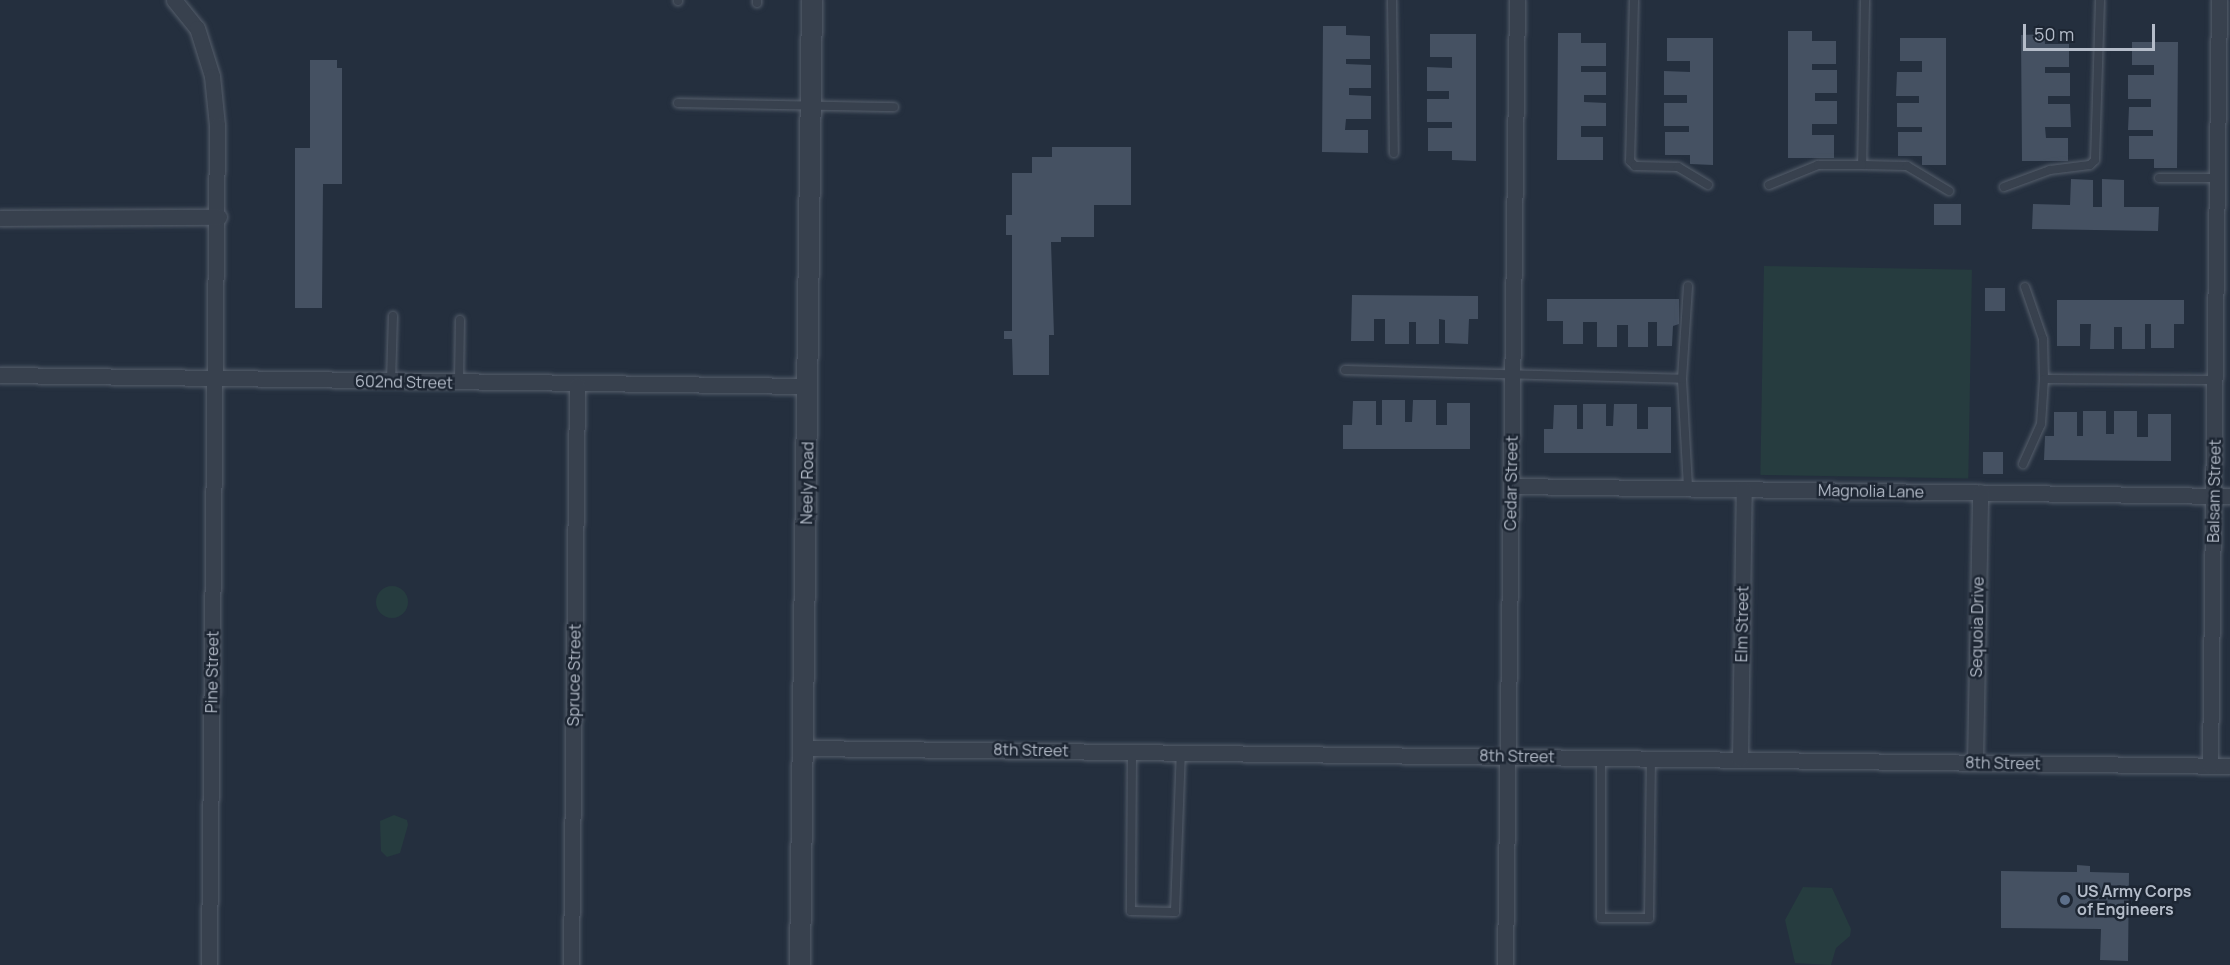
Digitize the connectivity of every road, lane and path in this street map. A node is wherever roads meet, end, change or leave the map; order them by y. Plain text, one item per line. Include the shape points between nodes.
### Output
1 (174, 0) edge
2 (812, 0) edge
3 (1392, 0) edge
4 (1517, 0) edge
5 (1634, 0) edge
6 (1865, 0) edge
7 (2100, 0) edge
8 (2219, 0) edge
9 (2224, 0) edge
10 (2230, 0) edge
11 (678, 104) dead end
12 (812, 106) junction
13 (894, 107) dead end
14 (1394, 153) dead end
15 (1862, 165) junction
16 (2159, 178) dead end
17 (2218, 178) junction
18 (1708, 185) dead end
19 (1770, 185) dead end
20 (2004, 187) dead end
21 (1949, 191) dead end
22 (0, 218) edge
23 (219, 218) junction
24 (2224, 228) edge
25 (1688, 286) dead end
26 (2025, 287) dead end
27 (393, 316) dead end
28 (460, 320) dead end
29 (1345, 370) dead end
30 (1513, 373) junction
31 (0, 375) edge
32 (215, 378) junction
33 (1682, 379) junction
34 (2044, 379) junction
35 (2216, 380) junction
36 (391, 382) junction
37 (459, 383) junction
38 (577, 385) junction
39 (808, 386) junction
40 (2022, 464) dead end
41 (1511, 486) junction
42 (1688, 487) junction
43 (1744, 489) junction
44 (1980, 492) junction
45 (2222, 495) edge
46 (804, 748) junction
47 (1132, 752) junction
48 (1181, 752) junction
49 (1508, 756) junction
50 (1601, 757) junction
51 (1651, 758) junction
52 (1740, 759) junction
53 (1975, 762) junction
54 (2210, 765) junction
55 (2230, 766) edge
56 (209, 965) edge
57 (572, 965) edge
58 (800, 965) edge
59 (1504, 965) edge

1 - 23 street, Pine Street via 197,28 212,76
2 - 12 street, Neely Road
3 - 14 lane
4 - 30 street, Cedar Street
5 - 18 lane via 1630,161 1635,166 1677,167
6 - 15 lane
7 - 20 lane via 2094,160 2090,165 2050,170
8 - 17 street, Balsam Street
9 - 10 street
11 - 12 lane
12 - 13 lane
12 - 39 street, Neely Road
15 - 19 lane via 1818,165
15 - 21 lane via 1907,166
16 - 17 lane
17 - 24 street, Balsam Street
22 - 23 street
23 - 32 street, Pine Street
24 - 35 street, Balsam Street
25 - 33 lane
26 - 34 lane via 2043,339
27 - 36 lane
28 - 37 lane
29 - 30 lane
30 - 33 lane
30 - 41 street, Cedar Street
31 - 32 street, 602nd Street
32 - 36 street, 602nd Street
32 - 56 street, Pine Street
33 - 42 lane
34 - 35 lane
34 - 40 lane via 2041,424
35 - 45 street, Balsam Street
36 - 37 street, 602nd Street
37 - 38 street, 602nd Street
38 - 39 street, 602nd Street
38 - 57 street, Spruce Street
39 - 46 street, Neely Road
41 - 42 street, Magnolia Lane
41 - 49 street, Cedar Street
42 - 43 street, Magnolia Lane
43 - 44 street, Magnolia Lane
43 - 52 street, Elm Street
44 - 45 street, Magnolia Lane
44 - 53 street, Sequoia Drive
45 - 54 street, Balsam Street
46 - 47 street, 8th Street
46 - 58 street, Neely Road
47 - 48 street, 8th Street
47 - 48 lane via 1131,911 1175,912
48 - 49 street, 8th Street
49 - 50 street, 8th Street
49 - 59 street, Cedar Street
50 - 51 street, 8th Street
50 - 51 lane via 1601,918 1649,918
51 - 52 street, 8th Street
52 - 53 street, 8th Street
53 - 54 street, 8th Street
54 - 55 street, 8th Street

